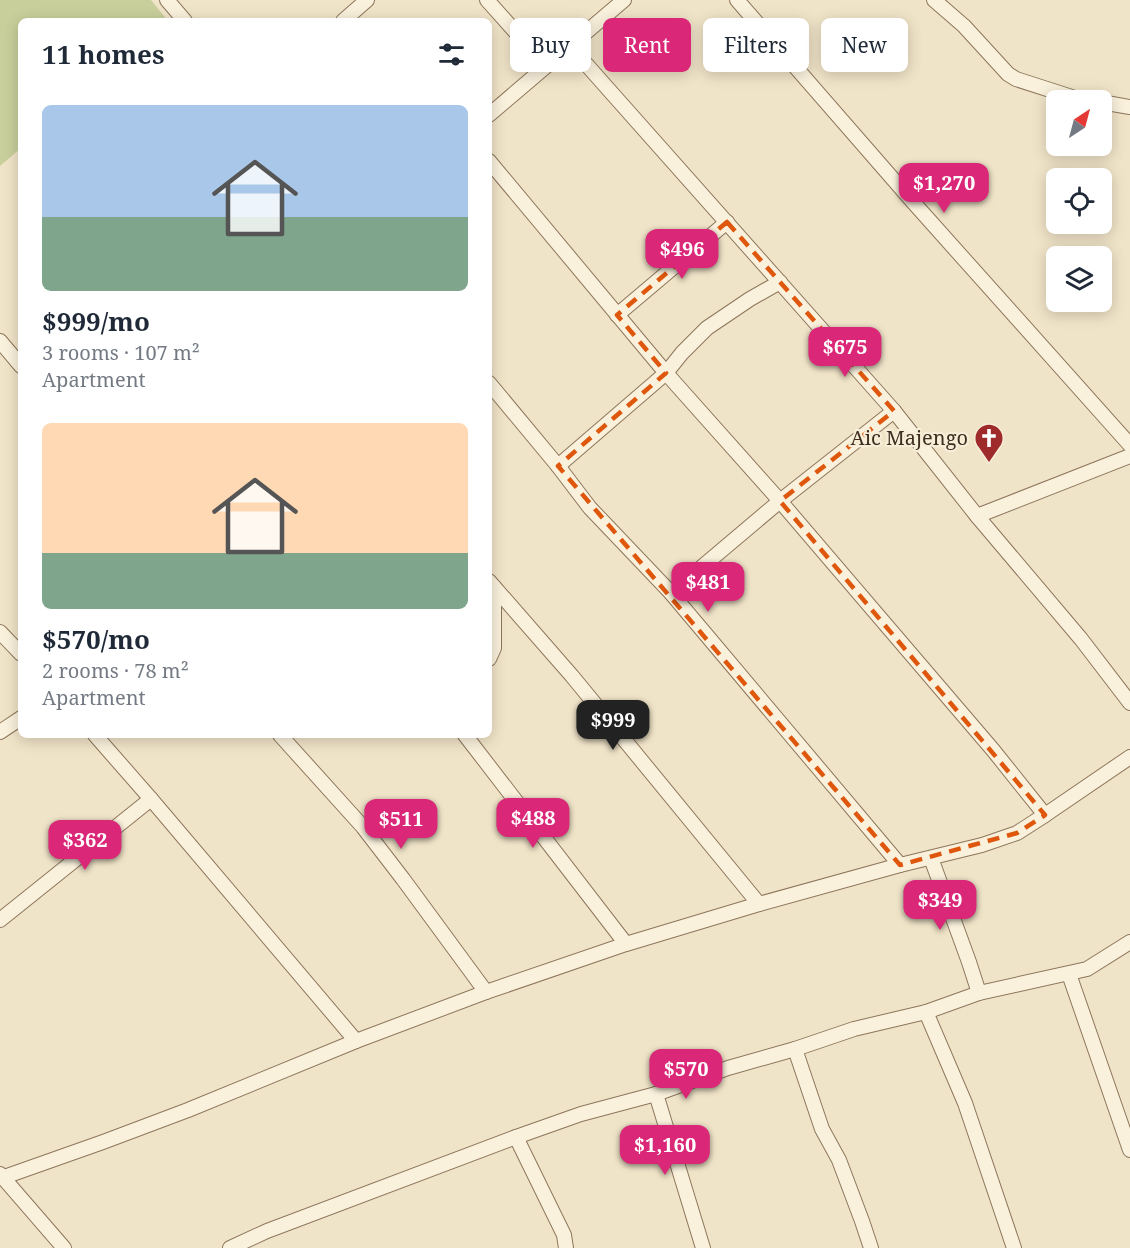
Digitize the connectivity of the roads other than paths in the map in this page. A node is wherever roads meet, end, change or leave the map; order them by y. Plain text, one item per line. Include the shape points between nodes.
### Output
1 (167, 0) edge
2 (367, 0) edge
3 (487, 0) edge
4 (624, 0) edge
5 (737, 0) edge
6 (934, 0) edge
7 (182, 18) edge
8 (346, 18) edge
9 (510, 26) edge
10 (591, 28) edge
11 (591, 70) edge
12 (539, 72) edge
13 (1050, 90) edge
14 (1112, 104) edge
15 (1130, 107) edge
16 (492, 112) edge
17 (492, 165) edge
18 (727, 222) junction
19 (780, 282) junction
20 (617, 315) junction
21 (0, 341) edge
22 (18, 362) edge
23 (666, 373) junction
24 (492, 387) edge
25 (894, 411) junction
26 (1130, 427) edge
27 (1115, 428) junction
28 (1130, 446) edge
29 (1130, 456) edge
30 (558, 466) junction
31 (780, 501) junction
32 (977, 516) junction
33 (492, 584) edge
34 (671, 593) junction
35 (0, 632) edge
36 (18, 651) edge
37 (492, 652) edge
38 (1130, 702) edge
39 (18, 720) edge
40 (0, 732) edge
41 (98, 738) edge
42 (283, 738) edge
43 (467, 738) edge
44 (1130, 757) edge
45 (151, 799) junction
46 (1046, 815) junction
47 (931, 858) junction
48 (900, 866) junction
49 (759, 904) junction
50 (0, 920) edge
51 (1130, 942) edge
52 (626, 944) junction
53 (1069, 974) junction
54 (486, 992) junction
55 (979, 993) junction
56 (926, 1012) junction
57 (356, 1041) junction
58 (795, 1049) junction
59 (656, 1094) junction
60 (516, 1137) junction
61 (1129, 1144) edge
62 (2, 1175) edge
63 (64, 1248) edge
64 (230, 1248) edge
65 (566, 1248) edge
66 (703, 1248) edge
67 (871, 1248) edge
68 (1014, 1248) edge

1 - 7 street
2 - 8 street
3 - 9 street
4 - 10 street
5 - 27 street
6 - 13 street via 1008,74
11 - 18 street
12 - 16 street
14 - 15 street
17 - 20 street
18 - 19 street
18 - 20 street
19 - 23 street via 706,328
19 - 25 street
20 - 23 street
21 - 22 street
23 - 30 street
23 - 31 street
24 - 30 street
25 - 31 street
25 - 32 street
26 - 27 street
27 - 28 street
29 - 32 street
30 - 34 street via 590,508
31 - 34 street
31 - 46 street
32 - 38 street
33 - 37 street
33 - 49 street
34 - 48 street
35 - 36 street
39 - 40 street
41 - 45 street
42 - 54 street via 363,827
43 - 52 street
44 - 46 street
45 - 50 street
45 - 57 street
46 - 47 street via 1017,833
47 - 48 street
47 - 55 street
48 - 49 street
49 - 52 street
51 - 53 street via 1087,969
52 - 54 street
53 - 55 street
53 - 61 street
54 - 57 street
55 - 56 street
56 - 58 street via 854,1029
56 - 68 street via 965,1103
57 - 62 street via 167,1118
58 - 59 street
58 - 67 street via 822,1129 839,1161
59 - 60 street
59 - 66 street
60 - 64 street
60 - 65 street via 564,1235
62 - 63 street

